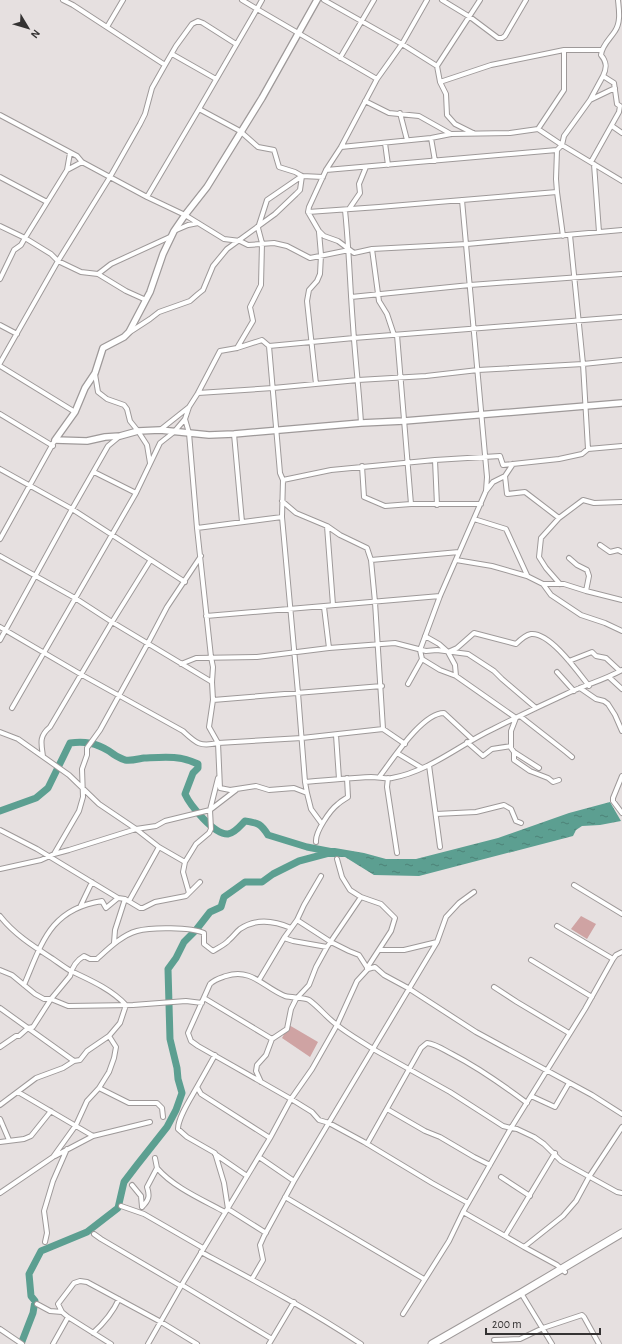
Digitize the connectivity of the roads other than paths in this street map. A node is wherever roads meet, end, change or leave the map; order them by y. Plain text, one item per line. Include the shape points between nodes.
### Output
1 (63, 0) edge
2 (75, 0) edge
3 (123, 0) edge
4 (242, 0) edge
5 (262, 0) edge
6 (317, 0) edge
7 (324, 0) edge
8 (374, 0) edge
9 (428, 0) edge
10 (442, 0) edge
11 (480, 0) edge
12 (526, 0) edge
13 (618, 0) edge
14 (73, 5) junction
15 (257, 9) junction
16 (470, 17) junction
17 (362, 21) junction
18 (107, 27) junction
19 (298, 33) junction
20 (236, 44) junction
21 (402, 44) junction
22 (564, 50) junction
23 (601, 50) junction
24 (172, 54) junction
25 (340, 58) junction
26 (165, 65) junction
27 (437, 66) junction
28 (603, 76) junction
29 (216, 79) junction
30 (377, 79) junction
31 (440, 82) junction
32 (615, 88) junction
33 (590, 100) junction
34 (365, 101) junction
35 (199, 109) junction
36 (400, 114) junction
37 (0, 116) edge
38 (612, 126) junction
39 (538, 129) junction
40 (240, 132) junction
41 (622, 133) edge
42 (451, 134) junction
43 (475, 134) junction
44 (431, 138) junction
45 (407, 140) junction
46 (385, 143) junction
47 (562, 145) junction
48 (341, 147) junction
49 (557, 150) junction
50 (70, 153) junction
51 (435, 161) junction
52 (82, 162) junction
53 (592, 163) junction
54 (388, 165) junction
55 (366, 167) junction
56 (67, 170) junction
57 (326, 170) junction
58 (302, 176) junction
59 (0, 177) edge
60 (110, 177) junction
61 (322, 177) junction
62 (622, 181) edge
63 (558, 192) junction
64 (147, 197) junction
65 (462, 200) junction
66 (47, 202) junction
67 (347, 209) junction
68 (308, 212) junction
69 (185, 215) junction
70 (198, 223) junction
71 (0, 226) edge
72 (258, 228) junction
73 (622, 230) edge
74 (319, 231) junction
75 (599, 232) junction
76 (173, 234) junction
77 (570, 235) junction
78 (563, 236) junction
79 (25, 238) junction
80 (240, 241) junction
81 (262, 243) junction
82 (467, 244) junction
83 (372, 249) junction
84 (349, 250) junction
85 (321, 255) junction
86 (58, 261) junction
87 (98, 274) junction
88 (622, 274) edge
89 (574, 277) junction
90 (0, 279) edge
91 (470, 284) junction
92 (378, 293) junction
93 (351, 297) junction
94 (146, 300) junction
95 (622, 317) edge
96 (579, 321) junction
97 (0, 325) edge
98 (474, 329) junction
99 (129, 332) junction
100 (16, 334) junction
101 (396, 335) junction
102 (354, 338) junction
103 (312, 342) junction
104 (269, 346) junction
105 (237, 348) junction
106 (622, 360) edge
107 (0, 363) edge
108 (583, 364) junction
109 (0, 366) edge
110 (478, 370) junction
111 (95, 373) junction
112 (400, 377) junction
113 (358, 380) junction
114 (316, 384) junction
115 (273, 388) junction
116 (198, 393) junction
117 (622, 404) edge
118 (585, 406) junction
119 (189, 407) junction
120 (75, 412) junction
121 (0, 414) edge
122 (482, 415) junction
123 (185, 419) junction
124 (404, 421) junction
125 (361, 423) junction
126 (160, 430) junction
127 (276, 430) junction
128 (138, 431) junction
129 (174, 432) junction
130 (189, 433) junction
131 (234, 434) junction
132 (120, 436) junction
133 (54, 443) junction
134 (622, 446) edge
135 (588, 449) junction
136 (485, 458) junction
137 (435, 460) junction
138 (407, 462) junction
139 (150, 464) junction
140 (513, 464) junction
141 (362, 466) junction
142 (0, 469) edge
143 (94, 472) junction
144 (505, 476) junction
145 (283, 480) junction
146 (30, 486) junction
147 (486, 491) junction
148 (136, 493) junction
149 (282, 501) junction
150 (622, 502) edge
151 (411, 504) junction
152 (481, 504) junction
153 (436, 505) junction
154 (72, 509) junction
155 (282, 517) junction
156 (559, 518) junction
157 (474, 519) junction
158 (242, 522) junction
159 (327, 526) junction
160 (197, 528) junction
161 (111, 534) junction
162 (0, 539) edge
163 (600, 546) dead end
164 (459, 552) junction
165 (622, 552) edge
166 (0, 556) edge
167 (201, 556) junction
168 (569, 558) dead end
169 (371, 560) junction
170 (456, 560) junction
171 (150, 561) junction
172 (34, 576) junction
173 (527, 576) junction
174 (185, 582) junction
175 (543, 584) junction
176 (560, 584) junction
177 (586, 591) junction
178 (440, 596) junction
179 (75, 598) junction
180 (622, 598) edge
181 (375, 602) junction
182 (333, 605) junction
183 (324, 607) junction
184 (290, 608) junction
185 (206, 616) junction
186 (112, 622) junction
187 (0, 627) edge
188 (5, 630) junction
189 (622, 631) edge
190 (425, 636) junction
191 (0, 640) edge
192 (148, 643) junction
193 (379, 644) junction
194 (329, 648) junction
195 (420, 650) junction
196 (294, 652) junction
197 (448, 652) junction
198 (44, 653) junction
199 (211, 657) junction
200 (422, 659) junction
201 (569, 662) junction
202 (181, 664) junction
203 (621, 670) edge
204 (557, 672) dead end
205 (82, 675) junction
206 (456, 676) junction
207 (609, 677) junction
208 (212, 682) junction
209 (408, 684) dead end
210 (382, 686) junction
211 (589, 686) junction
212 (580, 688) junction
213 (622, 690) edge
214 (574, 691) junction
215 (298, 693) junction
216 (119, 695) junction
217 (213, 700) junction
218 (12, 708) dead end
219 (536, 708) junction
220 (518, 717) junction
221 (622, 728) edge
222 (383, 729) junction
223 (0, 732) edge
224 (336, 735) junction
225 (302, 738) junction
226 (472, 739) junction
227 (466, 742) junction
228 (218, 743) junction
229 (405, 744) junction
230 (511, 746) junction
231 (514, 752) junction
232 (397, 753) junction
233 (43, 756) junction
234 (572, 758) dead end
235 (429, 765) junction
236 (422, 768) junction
237 (539, 768) dead end
238 (219, 769) junction
239 (380, 776) junction
240 (622, 776) edge
241 (347, 778) junction
242 (388, 778) junction
243 (339, 779) junction
244 (559, 780) dead end
245 (305, 782) junction
246 (82, 787) junction
247 (238, 789) junction
248 (307, 792) junction
249 (210, 810) junction
250 (622, 813) edge
251 (436, 814) junction
252 (521, 823) dead end
253 (322, 824) junction
254 (136, 829) junction
255 (0, 830) edge
256 (316, 842) dead end
257 (159, 847) junction
258 (440, 847) dead end
259 (397, 853) dead end
260 (54, 854) junction
261 (48, 856) junction
262 (337, 858) dead end
263 (185, 862) junction
264 (0, 868) edge
265 (322, 876) dead end
266 (92, 882) junction
267 (200, 882) dead end
268 (574, 885) dead end
269 (474, 892) dead end
270 (189, 893) junction
271 (362, 897) junction
272 (118, 898) junction
273 (127, 900) junction
274 (80, 907) junction
275 (622, 914) edge
276 (0, 916) edge
277 (297, 920) junction
278 (557, 926) dead end
279 (291, 928) junction
280 (284, 938) junction
281 (331, 942) junction
282 (437, 942) junction
283 (114, 944) junction
284 (327, 948) junction
285 (38, 950) junction
286 (379, 950) junction
287 (622, 952) edge
288 (613, 959) junction
289 (531, 960) dead end
290 (368, 968) junction
291 (0, 970) edge
292 (71, 971) junction
293 (259, 980) junction
294 (24, 985) junction
295 (494, 987) dead end
296 (408, 988) junction
297 (592, 997) junction
298 (204, 998) junction
299 (51, 999) junction
300 (296, 999) junction
301 (202, 1003) junction
302 (126, 1005) junction
303 (0, 1008) edge
304 (337, 1025) junction
305 (28, 1028) junction
306 (569, 1033) junction
307 (109, 1036) junction
308 (272, 1039) junction
309 (0, 1046) edge
310 (372, 1049) junction
311 (215, 1055) junction
312 (74, 1061) junction
313 (409, 1070) junction
314 (546, 1071) junction
315 (261, 1082) junction
316 (569, 1082) junction
317 (99, 1088) junction
318 (196, 1088) junction
319 (18, 1092) junction
320 (531, 1096) junction
321 (291, 1099) junction
322 (527, 1103) junction
323 (0, 1105) edge
324 (387, 1109) junction
325 (51, 1111) junction
326 (622, 1114) edge
327 (164, 1117) dead end
328 (0, 1120) edge
329 (150, 1122) dead end
330 (329, 1123) junction
331 (76, 1125) junction
332 (622, 1127) edge
333 (512, 1128) junction
334 (94, 1136) junction
335 (270, 1138) junction
336 (9, 1140) junction
337 (0, 1142) edge
338 (367, 1144) junction
339 (67, 1149) junction
340 (215, 1153) junction
341 (555, 1153) junction
342 (53, 1157) junction
343 (258, 1157) junction
344 (156, 1158) dead end
345 (490, 1166) junction
346 (157, 1168) junction
347 (247, 1176) junction
348 (501, 1177) dead end
349 (589, 1177) junction
350 (294, 1181) junction
351 (132, 1185) dead end
352 (0, 1193) edge
353 (622, 1193) edge
354 (530, 1196) junction
355 (285, 1197) junction
356 (468, 1203) junction
357 (121, 1206) dead end
358 (142, 1207) junction
359 (226, 1210) junction
360 (463, 1212) junction
361 (144, 1214) junction
362 (266, 1233) junction
363 (622, 1233) edge
364 (94, 1234) dead end
365 (505, 1236) junction
366 (622, 1238) edge
367 (45, 1242) dead end
368 (524, 1247) junction
369 (202, 1250) junction
370 (564, 1271) junction
371 (252, 1279) junction
372 (424, 1279) junction
373 (182, 1285) junction
374 (523, 1295) junction
375 (119, 1299) junction
376 (294, 1302) junction
377 (37, 1304) dead end
378 (62, 1312) junction
379 (403, 1314) dead end
380 (67, 1319) dead end
381 (161, 1322) junction
382 (544, 1328) junction
383 (0, 1329) edge
384 (93, 1333) junction
385 (272, 1339) junction
386 (494, 1340) dead end
387 (22, 1344) edge
388 (53, 1344) edge
389 (112, 1344) edge
390 (148, 1344) edge
391 (197, 1344) edge
392 (269, 1344) edge
393 (361, 1344) edge
394 (432, 1344) edge
395 (441, 1344) edge
396 (552, 1344) edge
397 (599, 1344) edge

1 - 14 street
2 - 14 street
3 - 18 street
4 - 15 street
5 - 15 street
6 - 19 street
7 - 17 street
8 - 17 street
9 - 21 street
10 - 16 street
11 - 16 street
12 - 16 street via 502,38 498,38
13 - 23 street via 620,19 616,30
14 - 18 street
15 - 19 street
15 - 20 street
16 - 27 street
17 - 21 street
17 - 25 street
18 - 26 street
19 - 25 street
19 - 40 street
20 - 24 street via 198,21 192,24
20 - 29 street
21 - 27 street
21 - 30 street
22 - 23 street
22 - 31 street via 491,65
22 - 39 street via 564,90
23 - 28 street via 606,68
24 - 26 street
24 - 29 street
25 - 30 street
26 - 60 street via 152,88 145,114
27 - 31 street
28 - 32 street via 614,83
28 - 33 street
29 - 35 street
30 - 34 street
31 - 43 street via 446,94 449,119
32 - 33 street
32 - 38 street via 617,104 620,106
33 - 47 street via 564,136
34 - 36 street via 389,113
34 - 48 street
35 - 40 street
35 - 64 street
36 - 42 street via 418,116
36 - 45 street
37 - 50 street
38 - 41 street
38 - 53 street
39 - 43 street
39 - 47 street
40 - 58 street via 258,147 274,150 279,167
40 - 69 street via 207,187
42 - 43 street
42 - 44 street
44 - 45 street
44 - 51 street
45 - 46 street
46 - 48 street
46 - 54 street
47 - 49 street
47 - 53 street
48 - 57 street
49 - 51 street
49 - 63 street
50 - 52 street
50 - 56 street
51 - 54 street
52 - 56 street
52 - 60 street
53 - 62 street
53 - 75 street
54 - 55 street
55 - 57 street
55 - 67 street via 359,184 360,193
56 - 66 street
57 - 61 street
58 - 61 street
58 - 72 street via 300,190
58 - 72 street via 267,200
59 - 66 street
60 - 64 street
60 - 86 street
61 - 68 street
63 - 65 street
63 - 78 street
64 - 69 street
65 - 67 street
65 - 82 street
66 - 79 street
67 - 68 street
67 - 84 street
68 - 74 street
69 - 70 street
69 - 76 street
70 - 76 street via 188,225
70 - 80 street via 224,239
71 - 79 street
72 - 80 street
72 - 81 street
73 - 75 street
74 - 84 street
74 - 85 street
75 - 77 street
76 - 87 street via 111,264
76 - 94 street
77 - 78 street
77 - 89 street
78 - 82 street
79 - 86 street via 52,254
79 - 90 street via 14,250
80 - 81 street via 248,245
80 - 99 street via 213,266 203,290 190,301 159,312
81 - 85 street via 287,246 310,258
81 - 105 street via 261,285 250,307 253,321
82 - 83 street
82 - 91 street
83 - 84 street via 354,253
83 - 92 street
84 - 85 street
84 - 93 street
85 - 103 street via 320,274 309,290 307,301
86 - 87 street via 81,272
86 - 100 street
87 - 94 street
88 - 89 street
89 - 91 street
89 - 96 street
91 - 92 street
91 - 98 street
92 - 93 street
92 - 101 street via 379,301
93 - 102 street
94 - 99 street
95 - 96 street
96 - 98 street
96 - 108 street
97 - 100 street
98 - 101 street
98 - 110 street
99 - 111 street via 104,348
100 - 107 street
101 - 102 street
101 - 112 street
102 - 103 street
102 - 113 street
103 - 104 street
103 - 114 street
104 - 105 street via 262,340
104 - 115 street
105 - 116 street via 220,350
106 - 108 street
108 - 110 street
108 - 118 street
109 - 120 street
110 - 112 street
110 - 122 street
111 - 120 street via 85,388
111 - 128 street via 98,392 107,399 124,405 130,421
112 - 113 street
112 - 124 street
113 - 114 street
113 - 125 street
114 - 115 street
115 - 116 street
115 - 127 street
116 - 119 street
117 - 118 street
118 - 122 street
118 - 135 street
119 - 123 street
119 - 126 street
120 - 133 street
121 - 133 street
122 - 124 street
122 - 136 street
123 - 129 street
123 - 130 street
124 - 125 street
124 - 138 street
125 - 127 street
126 - 128 street
126 - 129 street
127 - 131 street
127 - 145 street via 280,473
128 - 132 street
128 - 139 street via 147,445
129 - 130 street
129 - 139 street via 160,443
130 - 131 street
130 - 160 street
131 - 158 street
132 - 133 street
132 - 143 street via 108,446
133 - 146 street
134 - 135 street
135 - 140 street via 582,454 559,459
136 - 137 street
136 - 140 street via 500,456 503,465
136 - 147 street
137 - 138 street
137 - 153 street
138 - 141 street
138 - 151 street
139 - 148 street
140 - 144 street
141 - 145 street
141 - 151 street via 364,497 385,506
142 - 146 street
143 - 148 street
143 - 154 street
144 - 147 street via 493,482
144 - 156 street via 507,494 524,492
145 - 149 street
146 - 154 street
146 - 162 street
147 - 152 street
148 - 161 street
149 - 155 street
149 - 159 street via 296,513
150 - 156 street via 594,503 583,500
151 - 153 street
152 - 153 street
152 - 157 street
154 - 161 street
154 - 172 street
155 - 158 street
155 - 184 street
156 - 176 street via 541,538 539,557
157 - 164 street
157 - 173 street via 506,529
158 - 160 street
159 - 169 street via 367,548
159 - 182 street
160 - 167 street
161 - 171 street
161 - 179 street
163 - 165 street via 610,552
164 - 169 street
164 - 170 street
166 - 172 street
167 - 174 street
167 - 185 street
168 - 177 street via 587,570 589,576
169 - 181 street
170 - 173 street via 492,566
170 - 178 street
171 - 174 street
171 - 186 street
172 - 179 street
172 - 188 street
173 - 175 street
174 - 192 street via 167,607
175 - 176 street
175 - 189 street via 551,595 581,615
176 - 177 street
177 - 180 street
178 - 181 street
178 - 190 street
179 - 186 street
179 - 198 street
181 - 182 street
181 - 193 street
182 - 183 street
183 - 184 street
183 - 194 street
184 - 185 street
184 - 196 street
185 - 199 street
186 - 192 street
186 - 205 street
187 - 188 street
188 - 191 street
188 - 198 street
190 - 195 street
190 - 197 street
192 - 202 street
192 - 216 street
193 - 194 street
193 - 195 street via 395,643
193 - 210 street
194 - 196 street
195 - 197 street
195 - 200 street
196 - 199 street
196 - 215 street
197 - 201 street via 457,648 474,633 516,644 524,637 534,634 549,641
197 - 206 street via 455,666
197 - 219 street via 468,654 479,661
198 - 205 street
198 - 218 street
199 - 202 street via 196,658
199 - 208 street
200 - 206 street
200 - 209 street
201 - 203 street via 592,652 596,656 606,658
201 - 211 street
202 - 208 street
203 - 207 street
204 - 214 street
205 - 216 street
205 - 233 street via 50,727 44,732 40,742
206 - 220 street
207 - 211 street
207 - 213 street
208 - 217 street
210 - 215 street
210 - 222 street
211 - 212 street
212 - 214 street
212 - 221 street via 608,704
214 - 219 street
215 - 217 street
215 - 225 street
216 - 228 street via 183,731 194,742 209,745
216 - 246 street via 87,748 82,770
217 - 228 street via 209,727
219 - 220 street
220 - 226 street
220 - 230 street via 511,731
220 - 234 street
222 - 224 street
222 - 229 street
223 - 233 street via 18,739
224 - 225 street
224 - 243 street
225 - 228 street
225 - 245 street
226 - 227 street
226 - 229 street via 444,713 439,713 423,724
227 - 230 street via 483,756 492,749
227 - 235 street
228 - 238 street
229 - 232 street
230 - 231 street
231 - 237 street
231 - 244 street via 514,760 530,771 553,782
232 - 236 street
232 - 239 street
233 - 246 street
235 - 236 street
235 - 251 street
236 - 242 street
238 - 247 street via 220,788
238 - 249 street
239 - 241 street
239 - 242 street
240 - 250 street via 613,801
241 - 243 street
241 - 253 street via 348,797 338,804
242 - 259 street via 387,787
243 - 245 street
245 - 248 street
246 - 254 street via 99,804
246 - 260 street via 79,811
247 - 248 street via 256,786 269,790 294,788
247 - 249 street
248 - 253 street via 311,809
249 - 254 street via 165,821 156,826
249 - 263 street via 211,829 196,844
251 - 252 street via 476,812 504,805 511,809 516,821
251 - 258 street
253 - 256 street
254 - 257 street
254 - 260 street
255 - 261 street
257 - 263 street
257 - 273 street
260 - 261 street
261 - 264 street via 41,860
261 - 266 street
262 - 271 street via 342,877 350,890
263 - 270 street via 183,872
265 - 277 street
266 - 272 street
266 - 274 street
267 - 270 street
268 - 275 street
269 - 282 street via 446,917
270 - 273 street via 186,896 151,903 143,908
271 - 281 street
271 - 286 street via 381,904 395,918
272 - 273 street
272 - 274 street via 106,908 102,901
273 - 283 street via 115,930
274 - 285 street via 62,917 50,928
276 - 285 street via 23,940
277 - 279 street
277 - 281 street
278 - 288 street
279 - 280 street
279 - 283 street via 271,921 243,927 229,941 213,951 204,944 204,933 196,930 165,928 138,931
280 - 284 street
280 - 293 street
281 - 284 street
281 - 290 street via 359,955
282 - 286 street via 404,950
282 - 296 street
283 - 292 street via 96,959 84,956 80,958
284 - 300 street via 309,985
285 - 292 street
285 - 294 street
286 - 290 street
287 - 288 street
288 - 297 street
289 - 297 street
290 - 296 street via 375,967
290 - 304 street via 357,981
291 - 294 street
292 - 299 street via 70,976
292 - 302 street via 102,986
293 - 298 street via 240,973 222,977 210,984
293 - 300 street via 272,989
294 - 299 street via 44,999
295 - 306 street
296 - 310 street
296 - 314 street via 476,1032
297 - 306 street
298 - 301 street
298 - 308 street
299 - 302 street via 68,1006
299 - 305 street via 36,1024
300 - 304 street via 308,999
300 - 308 street via 287,1029
301 - 302 street via 186,1001
301 - 311 street via 188,1033 191,1041
302 - 307 street via 120,1023
303 - 305 street
304 - 310 street
304 - 321 street
305 - 309 street
305 - 312 street
306 - 314 street
307 - 312 street via 87,1051 80,1060
307 - 317 street via 116,1047 114,1058
308 - 315 street via 266,1055 257,1065 256,1071
310 - 313 street
310 - 330 street
311 - 315 street
311 - 318 street
312 - 319 street via 36,1078
313 - 322 street via 421,1048 427,1043 432,1044 496,1080
313 - 324 street
313 - 333 street via 450,1092 503,1126
314 - 316 street
314 - 320 street
315 - 321 street
316 - 320 street via 555,1107
316 - 326 street
317 - 327 street via 129,1103 156,1103 162,1108
317 - 331 street via 87,1101
318 - 335 street via 201,1094
318 - 340 street via 178,1129 187,1138
319 - 323 street
319 - 325 street
320 - 322 street
321 - 330 street via 312,1112 319,1120
321 - 335 street
322 - 333 street
324 - 338 street
324 - 345 street
325 - 331 street
325 - 336 street via 31,1136
328 - 336 street
329 - 334 street
330 - 338 street
330 - 350 street
331 - 334 street
331 - 342 street
332 - 349 street
333 - 341 street via 534,1137
333 - 345 street
334 - 339 street
335 - 343 street
336 - 337 street
338 - 356 street
339 - 342 street
339 - 367 street via 44,1211 47,1233
340 - 347 street
340 - 359 street via 224,1183
341 - 349 street via 561,1161
341 - 354 street
342 - 352 street
343 - 347 street
343 - 350 street
344 - 346 street
345 - 356 street
346 - 358 street via 147,1187 150,1195
346 - 359 street via 174,1183
347 - 359 street
348 - 354 street
349 - 353 street
349 - 368 street via 576,1201
350 - 355 street
351 - 358 street via 142,1196
354 - 365 street
355 - 362 street
355 - 372 street
356 - 360 street
357 - 361 street
358 - 361 street
359 - 362 street
359 - 369 street
360 - 365 street
360 - 372 street via 449,1241
361 - 369 street
362 - 371 street via 260,1245 263,1260
363 - 370 highway
364 - 373 street
365 - 368 street
366 - 370 highway
368 - 370 street
369 - 371 street
369 - 373 street
370 - 374 highway
371 - 376 street
372 - 379 street
373 - 381 street
373 - 385 street
374 - 382 street
374 - 394 highway
374 - 395 highway
375 - 378 street via 87,1282 74,1283 58,1304
375 - 381 street
375 - 384 street
376 - 385 street
376 - 393 street
377 - 378 street
378 - 384 street
380 - 388 street
381 - 390 street
381 - 391 street
382 - 386 street via 520,1339
382 - 396 street
382 - 397 street via 582,1315
383 - 387 street
384 - 389 street
385 - 392 street

